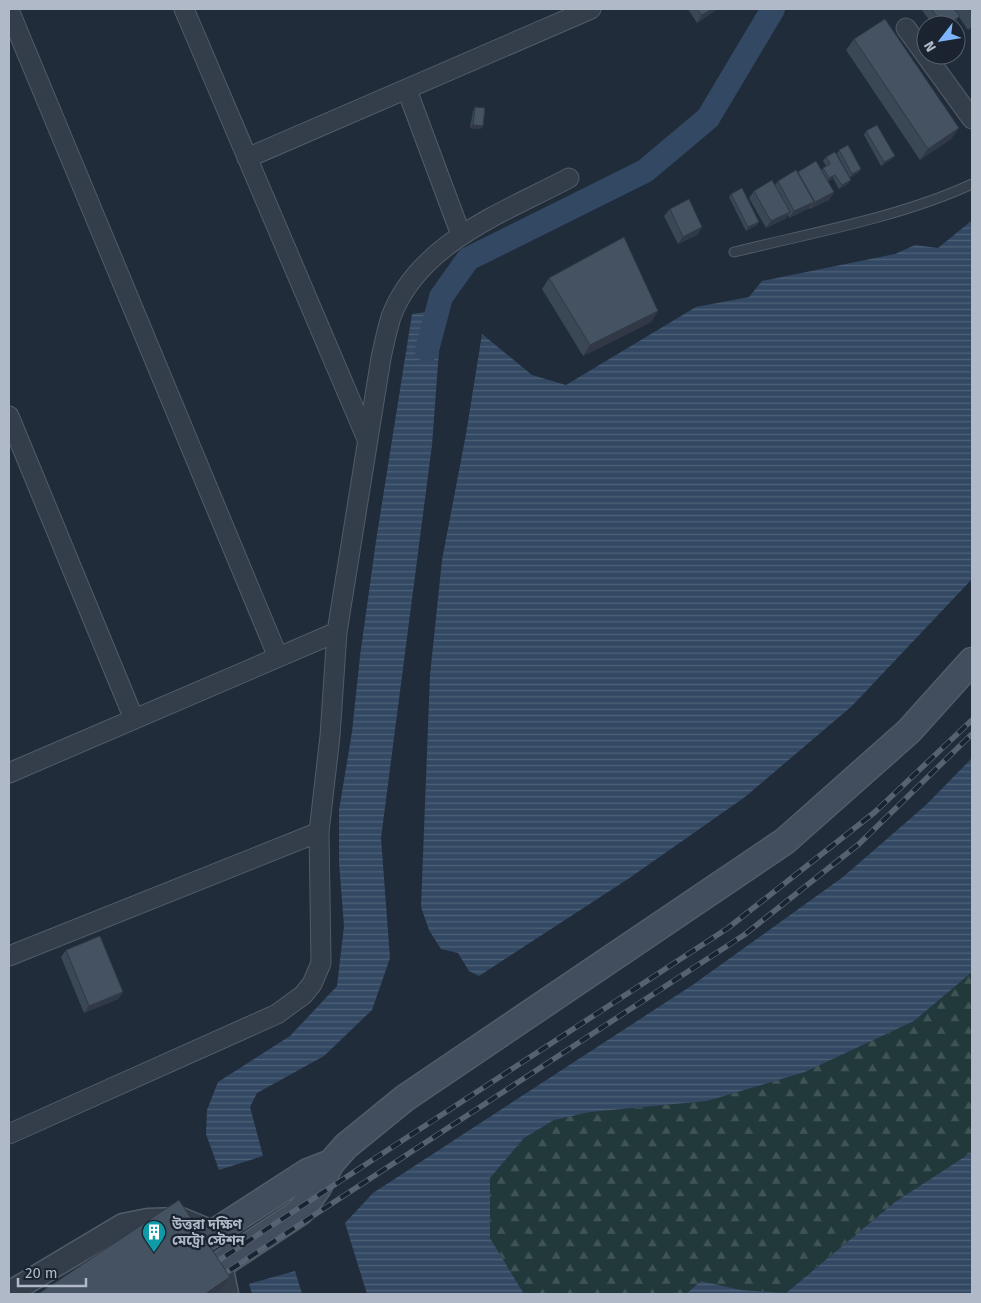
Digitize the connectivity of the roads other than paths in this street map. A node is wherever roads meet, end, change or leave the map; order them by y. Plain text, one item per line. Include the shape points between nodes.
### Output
1 (184, 9) edge
2 (591, 9) edge
3 (9, 10) edge
4 (906, 28) dead end
5 (406, 90) junction
6 (972, 119) edge
7 (247, 158) junction
8 (569, 178) dead end
9 (972, 184) edge
10 (461, 236) junction
11 (734, 252) dead end
12 (9, 416) edge
13 (367, 439) junction
14 (337, 632) junction
15 (278, 657) junction
16 (972, 661) edge
17 (134, 719) junction
18 (9, 773) edge
19 (319, 832) junction
20 (9, 956) edge
21 (9, 1134) edge
22 (330, 1163) junction
23 (215, 1233) junction
24 (221, 1264) junction
25 (9, 1293) edge
26 (119, 1294) edge
27 (176, 1294) edge
28 (227, 1294) edge

1 - 7 street
2 - 5 street
3 - 15 street
4 - 6 street
5 - 7 street
5 - 10 street
7 - 13 street
8 - 10 street
9 - 11 lane via 946,196 888,213
10 - 13 street via 422,270 391,316
12 - 17 street
13 - 14 street
14 - 15 street
14 - 19 street
15 - 17 street
16 - 22 main road via 909,731 785,841 405,1098
17 - 18 street
19 - 20 street
19 - 21 street via 321,963 303,995 263,1021
22 - 23 main road via 308,1172
22 - 24 main road via 300,1212
23 - 25 street via 181,1219 123,1225
23 - 26 main road
24 - 27 main road
24 - 28 street

